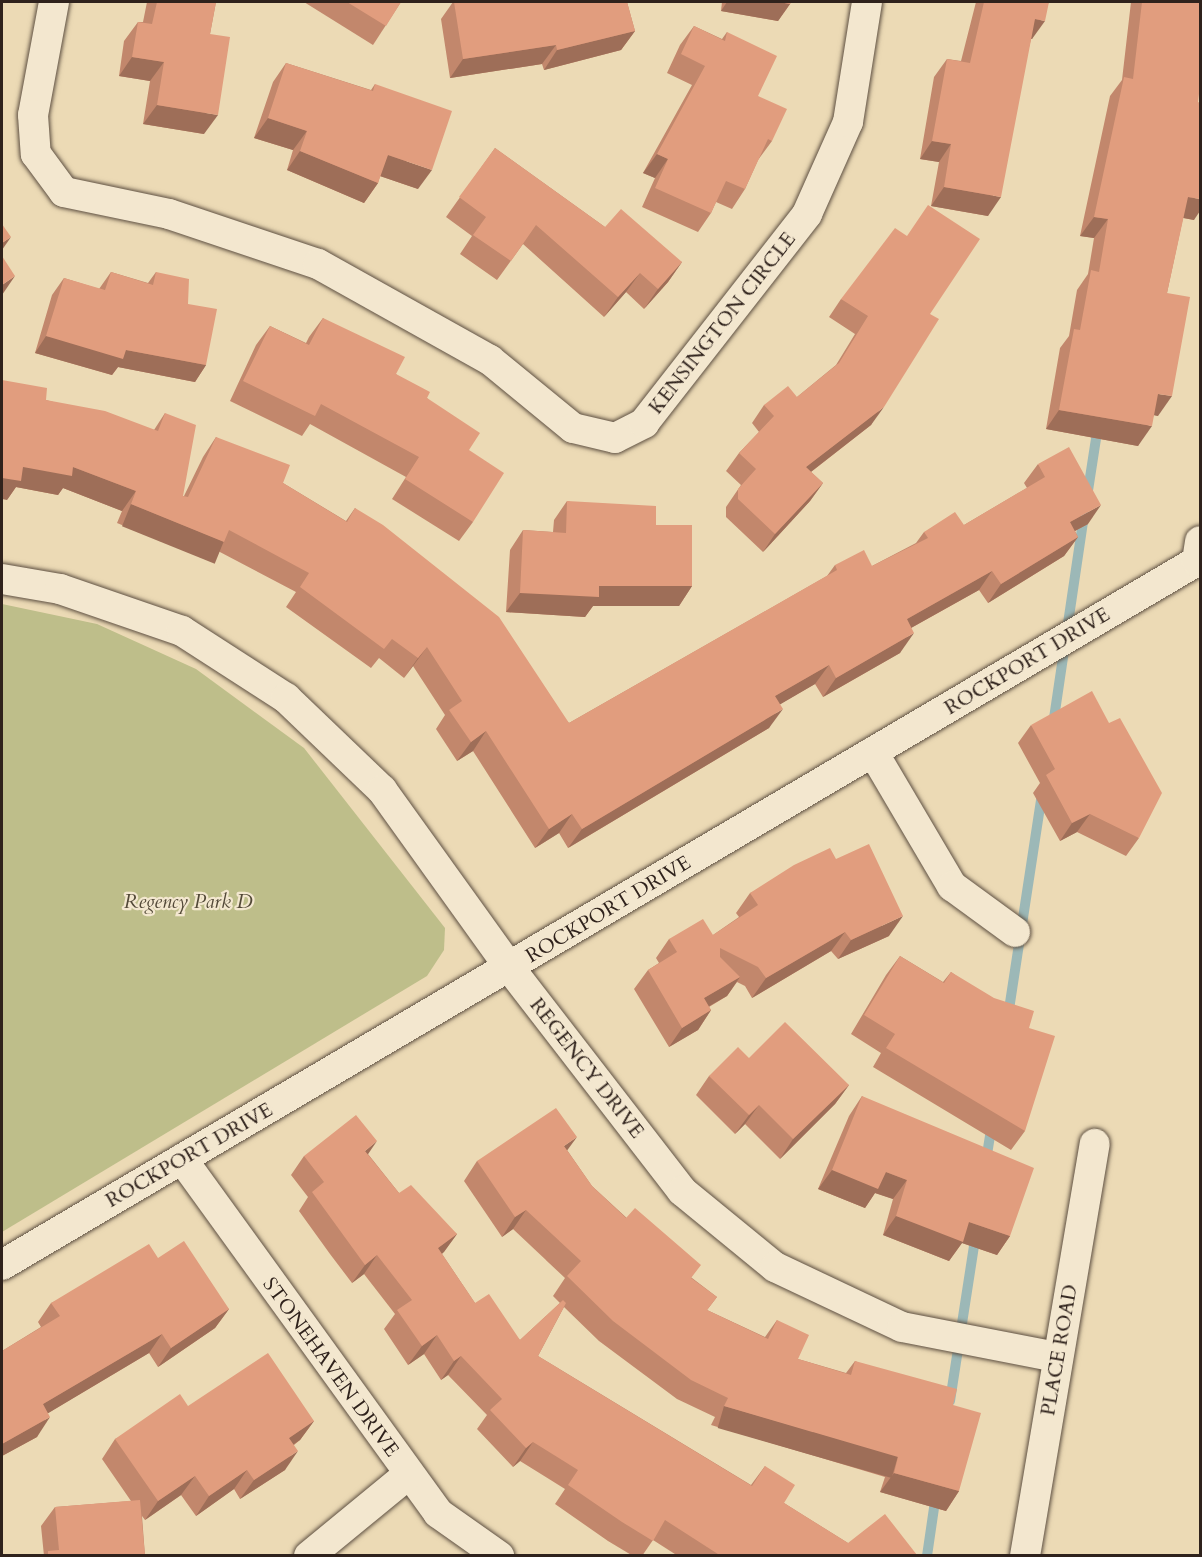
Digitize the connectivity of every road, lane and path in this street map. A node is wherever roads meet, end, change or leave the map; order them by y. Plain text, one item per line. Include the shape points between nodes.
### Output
1 (54, 2) edge
2 (867, 2) edge
3 (1200, 541) edge
4 (2, 579) edge
5 (873, 752) junction
6 (1015, 932) dead end
7 (509, 967) junction
8 (1095, 1144) dead end
9 (182, 1159) junction
10 (2, 1265) edge
11 (1057, 1357) junction
12 (409, 1474) junction
13 (309, 1556) edge
14 (499, 1556) edge
15 (1025, 1556) edge

1 - 2 street, KENSINGTON CIRCLE via 33,115 36,154 64,192 169,214 318,264 490,360 573,428 615,438 644,423 807,214 848,122
3 - 5 street, ROCKPORT DRIVE via 1197,561
4 - 7 street, REGENCY DRIVE via 60,590 182,631 286,698 382,790
5 - 6 street via 952,886
5 - 7 street, ROCKPORT DRIVE
7 - 9 street, ROCKPORT DRIVE
7 - 11 street, REGENCY DRIVE via 682,1191 775,1267 902,1328
8 - 11 street, PLACE ROAD
9 - 10 street, ROCKPORT DRIVE
9 - 12 street, STONEHAVEN DRIVE
11 - 15 street, PLACE ROAD
12 - 13 street
12 - 14 street, STONEHAVEN DRIVE via 438,1513

